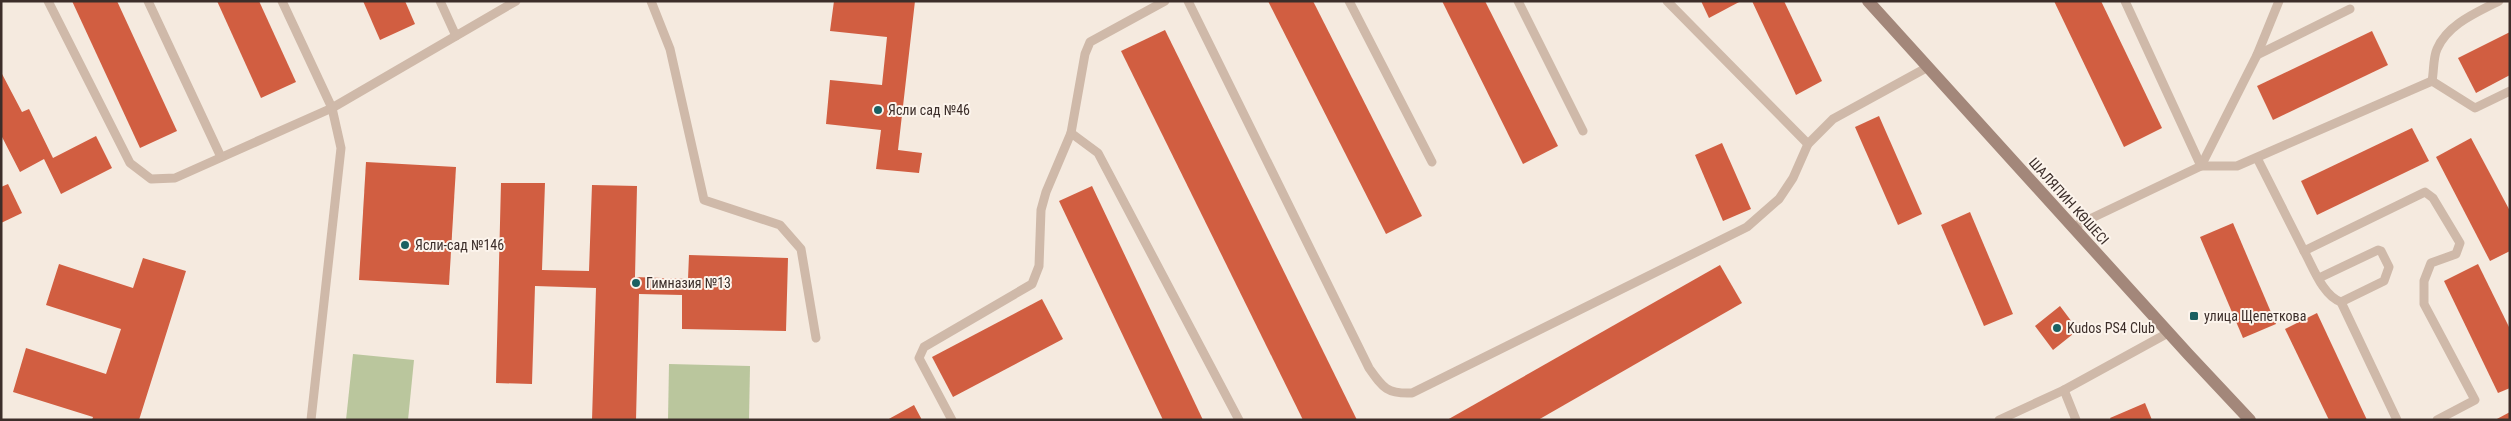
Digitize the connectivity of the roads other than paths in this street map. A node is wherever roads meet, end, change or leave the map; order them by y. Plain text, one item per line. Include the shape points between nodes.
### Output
1 (48, 1) edge
2 (148, 1) edge
3 (282, 1) edge
4 (440, 1) edge
5 (516, 1) edge
6 (651, 1) edge
7 (1165, 1) edge
8 (1188, 1) edge
9 (1349, 1) edge
10 (1518, 1) edge
11 (1666, 1) edge
12 (1868, 1) edge
13 (2125, 1) edge
14 (2279, 1) edge
15 (2499, 1) edge
16 (2350, 9) dead end
17 (456, 36) junction
18 (2257, 55) junction
19 (1928, 67) junction
20 (2432, 81) junction
21 (2510, 91) edge
22 (332, 108) junction
23 (1583, 131) dead end
24 (1071, 133) junction
25 (1808, 144) junction
26 (221, 157) junction
27 (2257, 158) junction
28 (1432, 162) dead end
29 (2201, 166) junction
30 (2073, 227) junction
31 (2304, 251) junction
32 (2319, 278) junction
33 (2341, 302) junction
34 (2168, 333) junction
35 (816, 338) dead end
36 (2064, 390) junction
37 (310, 420) edge
38 (952, 420) edge
39 (1239, 420) edge
40 (1999, 420) edge
41 (2076, 420) edge
42 (2250, 420) edge
43 (2397, 420) edge
44 (2437, 420) edge

1 - 26 lane via 130,163 151,179 175,178
2 - 26 lane
3 - 22 lane
4 - 17 lane
5 - 17 lane
6 - 35 lane via 670,49 704,200 780,225 801,249
7 - 24 lane via 1090,42
8 - 25 lane via 1369,368 1383,387 1395,394 1412,393 1747,226 1779,199 1793,178
9 - 28 lane
10 - 23 lane
11 - 25 lane
12 - 19 main road, ШАЛЯПИН КӨШЕСІ
13 - 29 lane
14 - 18 lane
15 - 20 lane via 2448,32 2436,50
16 - 18 lane
17 - 22 lane
18 - 29 lane
19 - 25 lane via 1833,120
19 - 30 main road, ШАЛЯПИН КӨШЕСІ
20 - 21 lane via 2476,108
20 - 27 lane
22 - 26 lane
22 - 37 lane via 341,148
24 - 38 lane via 1041,210 1039,266 1032,284 924,347 919,358
24 - 39 lane via 1098,154
27 - 29 lane via 2237,166
27 - 31 lane
29 - 30 lane
30 - 34 main road, ШАЛЯПИН КӨШЕСІ
31 - 32 lane
31 - 44 lane via 2425,192 2434,198 2460,243 2456,254 2431,263 2427,269 2424,304 2474,400
32 - 33 lane via 2332,298
32 - 33 lane via 2382,250 2389,267 2384,281
33 - 43 lane
34 - 36 lane
34 - 42 main road, ШАЛЯПИН КӨШЕСІ
36 - 40 lane
36 - 41 lane

